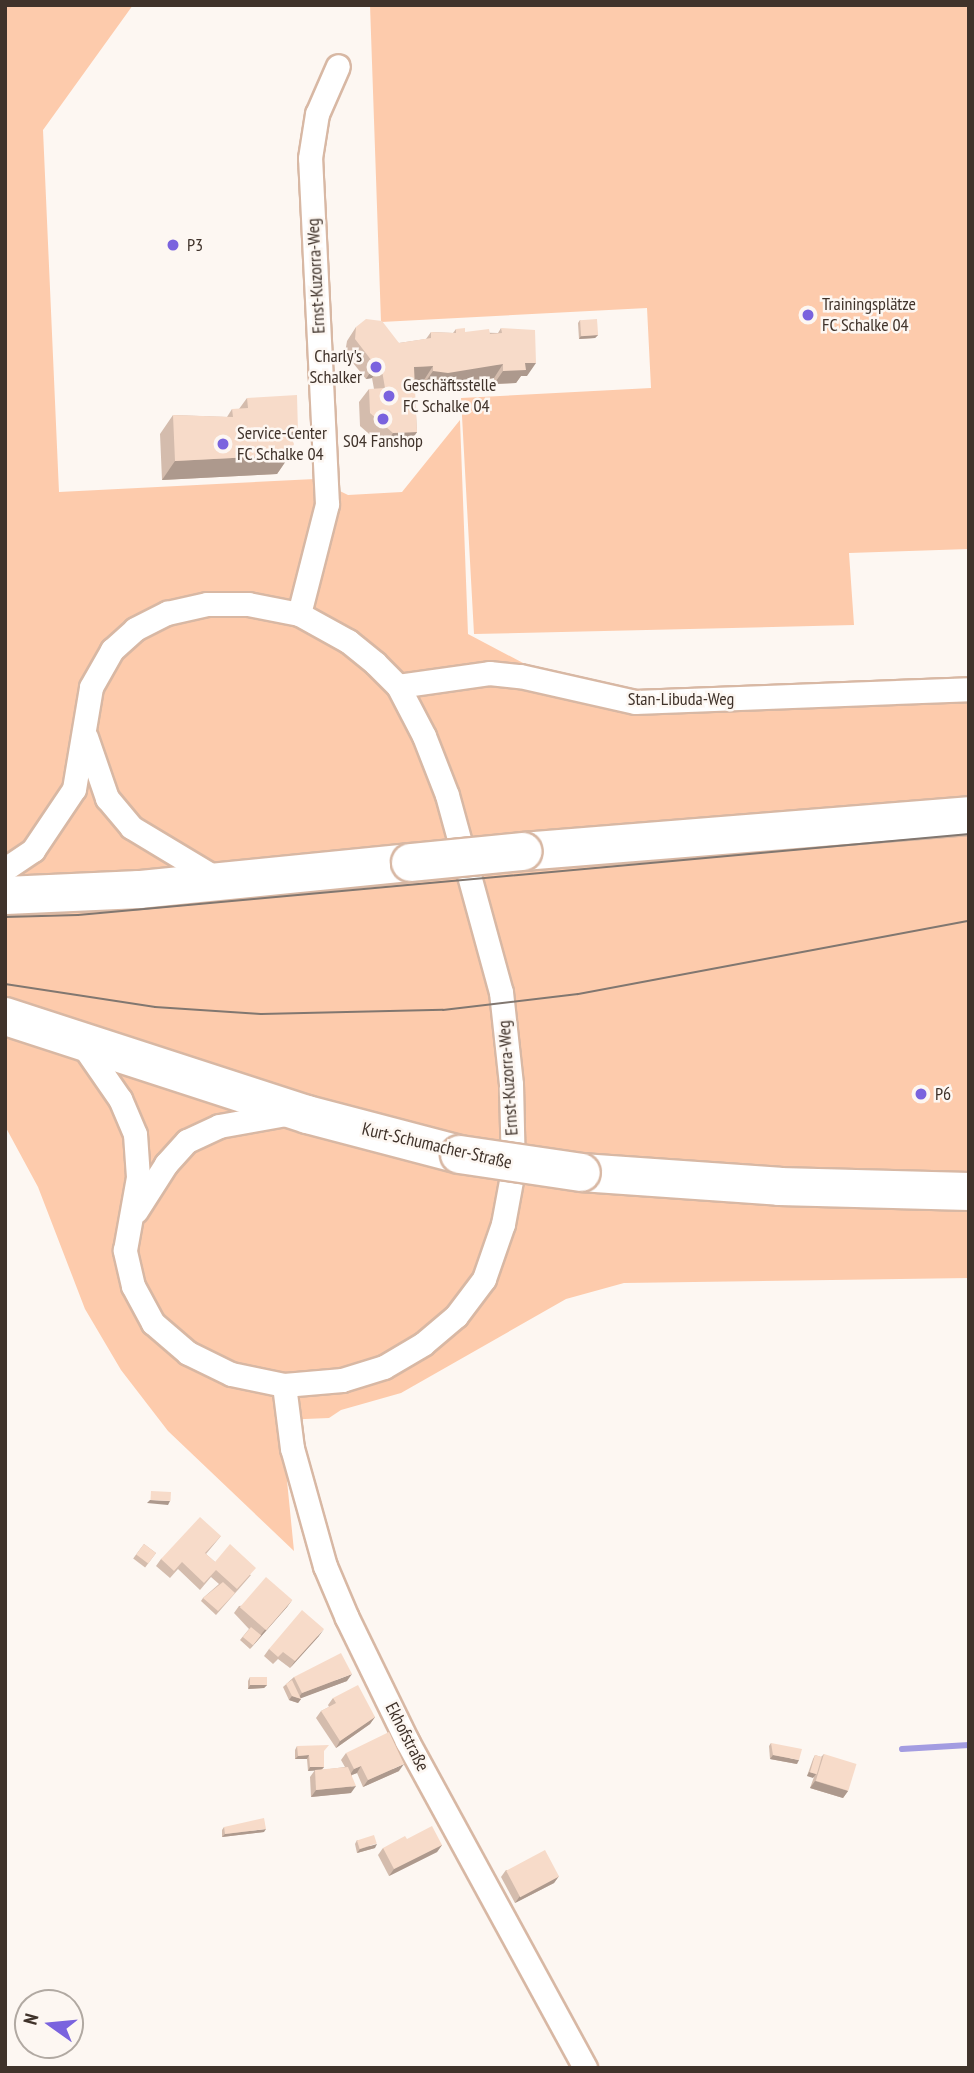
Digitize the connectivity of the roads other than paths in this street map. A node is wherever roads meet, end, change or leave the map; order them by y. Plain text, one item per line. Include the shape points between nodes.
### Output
1 (338, 66) dead end
2 (299, 614) junction
3 (398, 686) junction
4 (969, 689) edge
5 (83, 727) junction
6 (969, 815) edge
7 (5, 869) edge
8 (219, 880) junction
9 (5, 895) edge
10 (5, 1016) edge
11 (76, 1038) junction
12 (307, 1114) junction
13 (969, 1191) edge
14 (131, 1219) junction
15 (284, 1385) junction
16 (585, 2068) edge

1 - 2 street, Ernst-Kuzorra-Weg via 317,114 310,158 327,504
2 - 3 street, Ernst-Kuzorra-Weg via 348,640
2 - 5 street, Ernst-Kuzorra-Weg via 248,604 207,604 167,613 135,629 112,650 91,687
3 - 4 street, Stan-Libuda-Weg via 489,673 635,702
3 - 15 street, Ernst-Kuzorra-Weg via 447,796 500,992 511,1084 513,1170 503,1224 484,1279 456,1316 384,1367 342,1380
5 - 7 street, Ernst-Kuzorra-Weg via 74,789 62,811 33,850
5 - 8 street, Ernst-Kuzorra-Weg via 107,798 131,827
6 - 8 main road, bridge via 522,850
8 - 9 main road
10 - 11 main road, Kurt-Schumacher-Straße
11 - 12 main road, Kurt-Schumacher-Straße
11 - 14 street, Ernst-Kuzorra-Weg via 95,1058 135,1134 138,1177
12 - 13 main road, Kurt-Schumacher-Straße, bridge via 459,1154 581,1172 779,1186
12 - 14 street, Ernst-Kuzorra-Weg via 273,1114 219,1126 187,1141 166,1164
14 - 15 street, Ernst-Kuzorra-Weg via 125,1250 133,1286 153,1323 188,1353 231,1374
15 - 16 street, Ekhofstraße via 295,1461 325,1566 347,1618 407,1741

